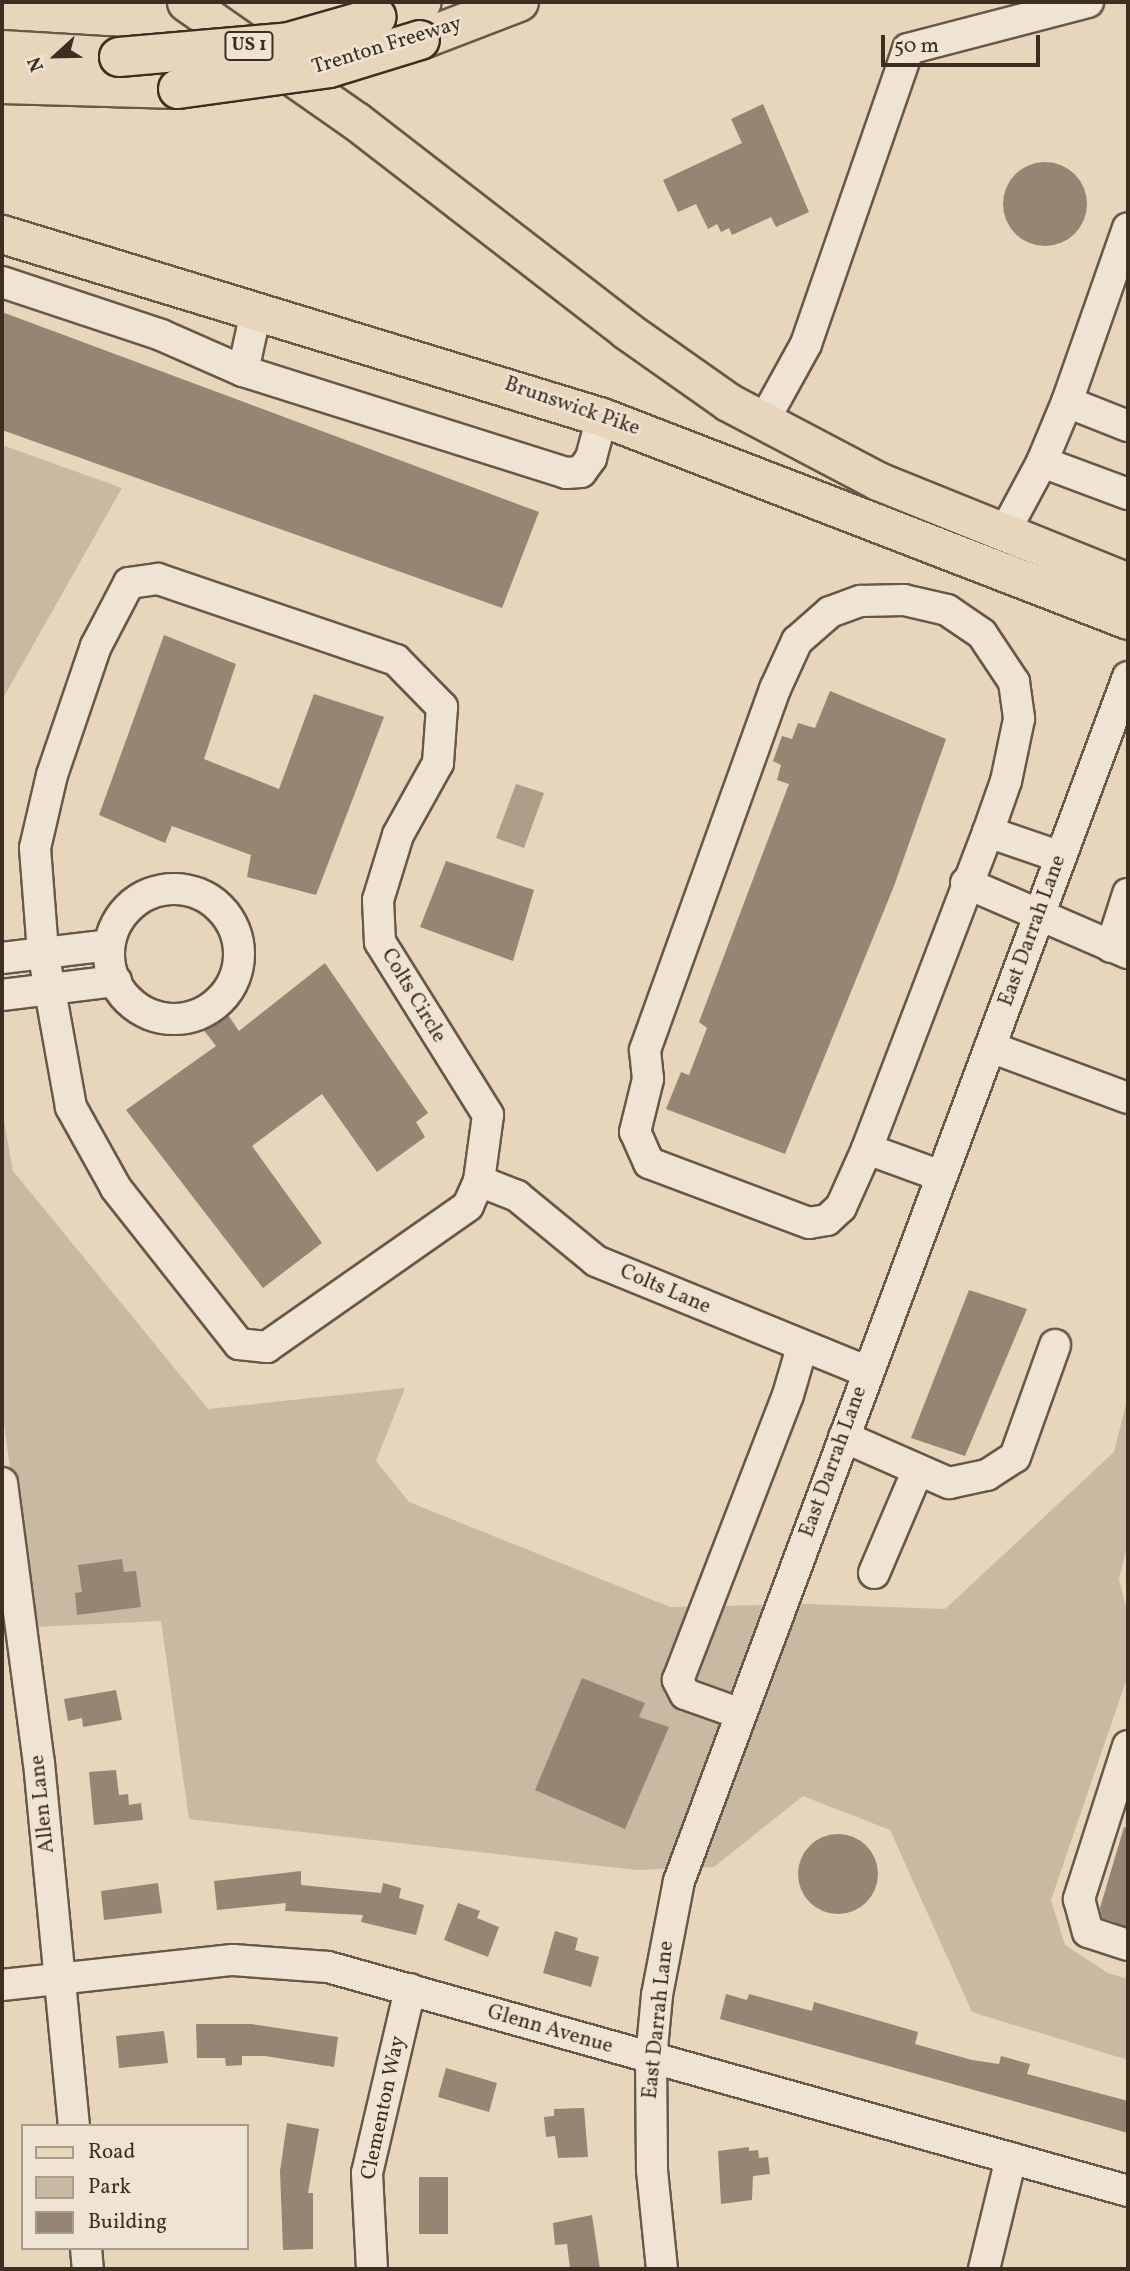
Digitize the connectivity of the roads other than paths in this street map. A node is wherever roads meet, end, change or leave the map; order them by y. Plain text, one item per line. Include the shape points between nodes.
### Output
1 (186, 2) edge
2 (422, 2) edge
3 (519, 2) edge
4 (1088, 2) edge
5 (2, 50) edge
6 (2, 84) edge
7 (1128, 228) edge
8 (2, 234) edge
9 (2, 282) edge
10 (256, 312) junction
11 (243, 371) junction
12 (1067, 402) junction
13 (602, 417) junction
14 (763, 422) junction
15 (1128, 426) edge
16 (1042, 462) junction
17 (1128, 494) edge
18 (1004, 533) junction
19 (1128, 582) edge
20 (1128, 620) edge
21 (1128, 677) edge
22 (988, 832) junction
23 (1061, 857) junction
24 (966, 883) junction
25 (1128, 894) edge
26 (1039, 916) junction
27 (109, 944) junction
28 (1119, 950) edge
29 (43, 952) junction
30 (2, 958) edge
31 (116, 981) junction
32 (49, 992) junction
33 (2, 995) edge
34 (990, 1047) junction
35 (1128, 1098) edge
36 (867, 1149) junction
37 (942, 1176) junction
38 (478, 1181) junction
39 (1055, 1345) dead end
40 (802, 1347) junction
41 (868, 1372) junction
42 (844, 1437) junction
43 (918, 1470) junction
44 (2, 1483) edge
45 (874, 1573) dead end
46 (741, 1714) junction
47 (1128, 1746) edge
48 (1128, 1945) edge
49 (60, 1979) junction
50 (2, 1985) edge
51 (410, 1989) junction
52 (651, 2059) junction
53 (74, 2124) edge
54 (1011, 2158) junction
55 (1128, 2191) edge
56 (86, 2250) edge
57 (88, 2269) edge
58 (372, 2269) edge
59 (662, 2269) edge
60 (984, 2269) edge

1 - 14 main road via 356,121 675,366
2 - 5 highway, Trenton Freeway / US 1, bridge via 289,42 119,57
3 - 6 highway, Trenton Freeway / US 1, bridge via 420,40 328,68 178,89
4 - 14 street via 908,49 806,345
7 - 12 street
8 - 10 main road, Brunswick Pike
9 - 11 street via 161,335
10 - 11 street
10 - 13 main road, Brunswick Pike
11 - 13 street via 566,473 581,472 591,458
12 - 15 street
12 - 16 street
13 - 20 main road, Brunswick Pike
14 - 18 main road via 878,481
16 - 17 street
16 - 18 street
18 - 19 main road
21 - 23 street, East Darrah Lane
22 - 23 street
22 - 24 street
22 - 36 street via 1006,781 1019,719 1014,682 982,634 947,610 904,600 861,601 830,611 797,641 775,689 645,1050 648,1079 635,1132 649,1163 808,1223 827,1220 841,1208
23 - 26 street, East Darrah Lane
24 - 26 street
24 - 36 street
25 - 28 street
26 - 28 street
26 - 34 street, East Darrah Lane
27 - 29 street
27 - 31 street
27 - 31 street via 116,923 130,906 148,894 170,888 192,891 212,901 228,916 237,936 235,978 208,1009 189,1017 148,1014 131,1002
29 - 30 street
29 - 32 street, Colts Circle
29 - 38 street, Colts Circle via 38,835 52,775 96,646 129,583 158,579 396,660 442,707 438,763 398,835 378,900 380,942 488,1115
31 - 32 street
32 - 33 street
32 - 38 street, Colts Circle via 71,1107 116,1188 239,1344 267,1347 300,1326 468,1206
34 - 35 street
34 - 37 street, East Darrah Lane
36 - 37 street
37 - 41 street, East Darrah Lane
38 - 40 street, Colts Lane via 517,1196 596,1261
39 - 43 street via 1015,1457 987,1475 949,1483
40 - 41 street, Colts Lane
40 - 46 street via 788,1395 678,1679 685,1694
41 - 42 street, East Darrah Lane
42 - 43 street
42 - 46 street, East Darrah Lane
43 - 45 street
44 - 49 street, Allen Lane via 39,1763
46 - 52 street, East Darrah Lane via 679,1881 659,1983
47 - 48 street via 1079,1899 1088,1933
49 - 50 street, Glenn Avenue
49 - 51 street, Glenn Avenue via 233,1960 284,1961 349,1971
49 - 53 street, Allen Lane
51 - 52 street, Glenn Avenue
51 - 58 street, Clementon Way via 367,2173
52 - 54 street, Glenn Avenue
52 - 59 street, East Darrah Lane via 652,2170
54 - 55 street, Glenn Avenue
54 - 60 street
56 - 57 street

